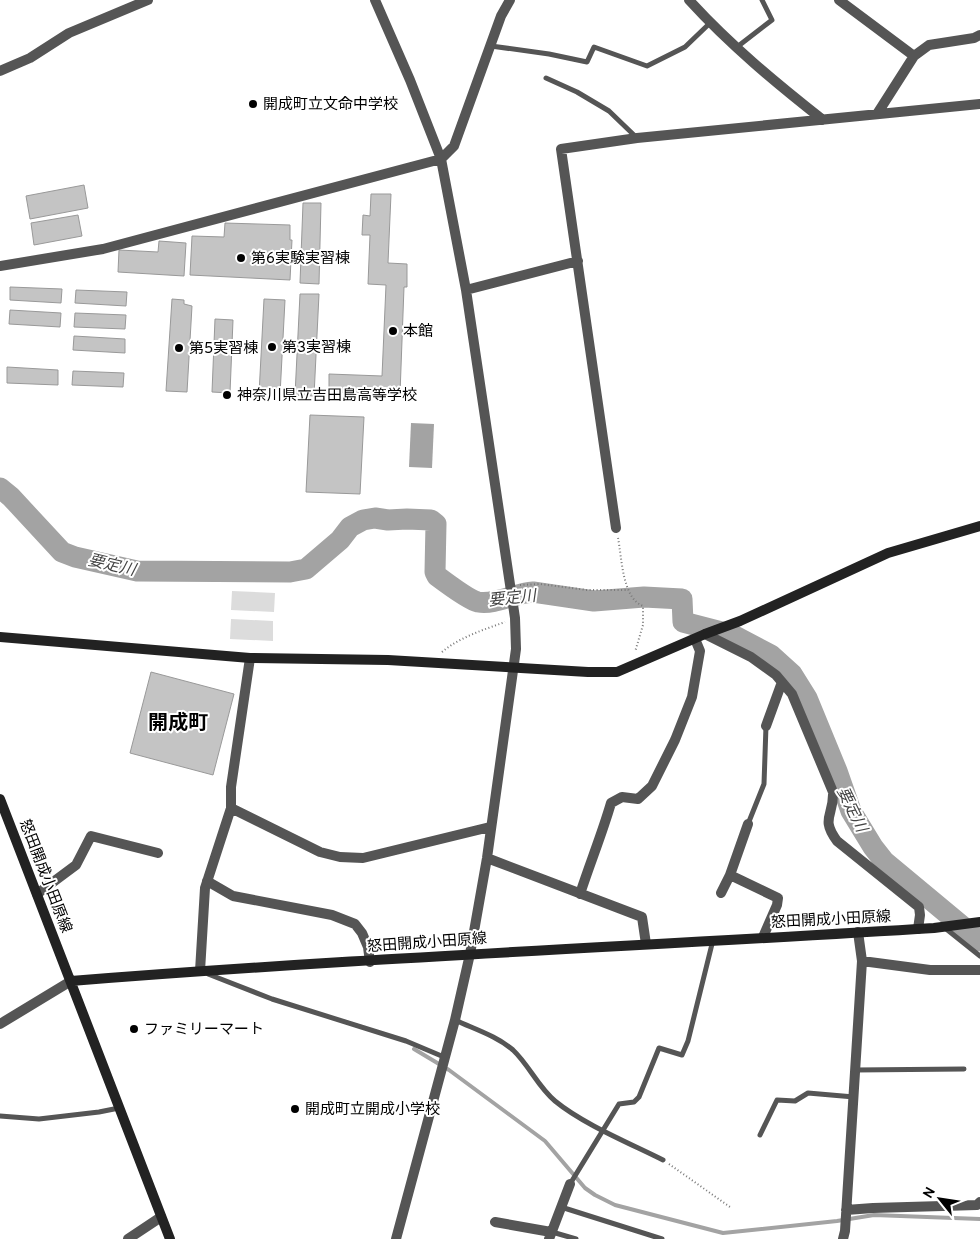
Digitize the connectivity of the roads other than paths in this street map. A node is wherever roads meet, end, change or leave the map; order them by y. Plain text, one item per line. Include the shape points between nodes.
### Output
1 (148, 0) edge
2 (375, 0) edge
3 (510, 0) edge
4 (689, 0) edge
5 (762, 0) edge
6 (839, 0) edge
7 (710, 23) junction
8 (980, 34) edge
9 (491, 46) junction
10 (736, 47) junction
11 (914, 56) junction
12 (0, 71) edge
13 (546, 78) dead end
14 (980, 104) edge
15 (877, 114) junction
16 (823, 120) junction
17 (637, 138) junction
18 (440, 159) junction
19 (578, 261) junction
20 (0, 266) edge
21 (466, 290) junction
22 (980, 526) edge
23 (616, 528) road end
24 (705, 634) junction
25 (0, 638) edge
26 (694, 639) junction
27 (250, 658) junction
28 (515, 667) junction
29 (782, 682) junction
30 (766, 726) joint
31 (0, 799) edge
32 (231, 808) junction
33 (748, 824) joint
34 (490, 827) junction
35 (158, 853) dead end
36 (487, 858) junction
37 (730, 875) junction
38 (207, 882) junction
39 (721, 893) dead end
40 (37, 894) junction
41 (580, 894) junction
42 (976, 922) edge
43 (946, 926) junction
44 (918, 929) junction
45 (858, 932) junction
46 (764, 938) junction
47 (713, 940) junction
48 (646, 944) junction
49 (470, 954) junction
50 (980, 956) edge
51 (862, 961) junction
52 (370, 962) junction
53 (980, 970) edge
54 (200, 971) junction
55 (71, 981) junction
56 (455, 1020) junction
57 (0, 1024) edge
58 (444, 1057) junction
59 (964, 1069) dead end
60 (855, 1070) junction
61 (854, 1096) junction
62 (119, 1108) junction
63 (0, 1116) edge
64 (603, 1130) junction
65 (760, 1136) dead end
66 (663, 1160) road end
67 (570, 1184) joint
68 (980, 1202) edge
69 (560, 1207) junction
70 (846, 1210) junction
71 (161, 1217) junction
72 (495, 1222) dead end
73 (550, 1236) edge
74 (128, 1239) edge
75 (170, 1239) edge
76 (396, 1239) edge
77 (576, 1239) edge
78 (662, 1239) edge
79 (843, 1239) edge

1 - 12 street via 68,33 30,58
2 - 18 street
3 - 9 street
4 - 7 street
5 - 10 lane via 772,20
6 - 11 street
7 - 9 lane via 685,47 647,66 594,47 587,62
7 - 10 street
8 - 11 street via 974,38 929,45
9 - 18 street via 454,146
10 - 16 street
11 - 15 street
13 - 17 lane via 609,111
14 - 15 street
15 - 16 street
16 - 17 street
17 - 19 street via 562,149
18 - 20 street via 103,249
18 - 21 street
19 - 21 street
19 - 23 street
21 - 28 street via 511,593
22 - 24 street via 888,552
24 - 26 street
24 - 29 street via 751,657
25 - 27 street
26 - 28 street via 617,672
26 - 41 street via 700,651 692,697 675,740 652,786 638,799 622,797 611,803
27 - 28 street
27 - 32 street via 231,787
28 - 34 street
29 - 30 street
29 - 44 street via 792,694 833,792 834,803 827,820 829,830 837,841 919,907
30 - 33 lane via 764,784
31 - 40 street, 怒田開成小田原線
32 - 34 street via 320,852 340,857 363,858
32 - 38 street
33 - 37 street
34 - 36 street
35 - 40 street via 91,836 76,865
36 - 41 street
36 - 49 street
37 - 39 street
37 - 46 street via 778,898
38 - 52 street via 233,896 332,915 355,924 368,947
38 - 54 street
40 - 55 street, 怒田開成小田原線
41 - 48 street via 642,917
42 - 43 street, 怒田開成小田原線
43 - 44 street, 怒田開成小田原線
43 - 50 lane
44 - 45 street, 怒田開成小田原線
45 - 46 street, 怒田開成小田原線
45 - 51 street
46 - 47 street, 怒田開成小田原線
47 - 48 street, 怒田開成小田原線
47 - 64 lane via 682,1055 659,1048 639,1097 634,1102 619,1104
48 - 49 street, 怒田開成小田原線
49 - 52 street, 怒田開成小田原線
49 - 56 street
51 - 53 street via 930,970
51 - 60 street
52 - 54 street, 怒田開成小田原線
54 - 55 street, 怒田開成小田原線
54 - 58 lane
55 - 57 street
55 - 62 street
56 - 58 street
56 - 64 lane via 500,1040 514,1051 553,1100
58 - 76 street
59 - 60 lane
60 - 61 street
61 - 65 lane via 808,1093 795,1101 777,1100
61 - 70 street
62 - 63 lane via 39,1119
62 - 71 street
64 - 66 lane
64 - 67 lane
67 - 69 street
68 - 70 street via 977,1205
69 - 73 street
69 - 78 lane
70 - 79 street
71 - 74 street
71 - 75 street
72 - 73 street
73 - 77 lane

